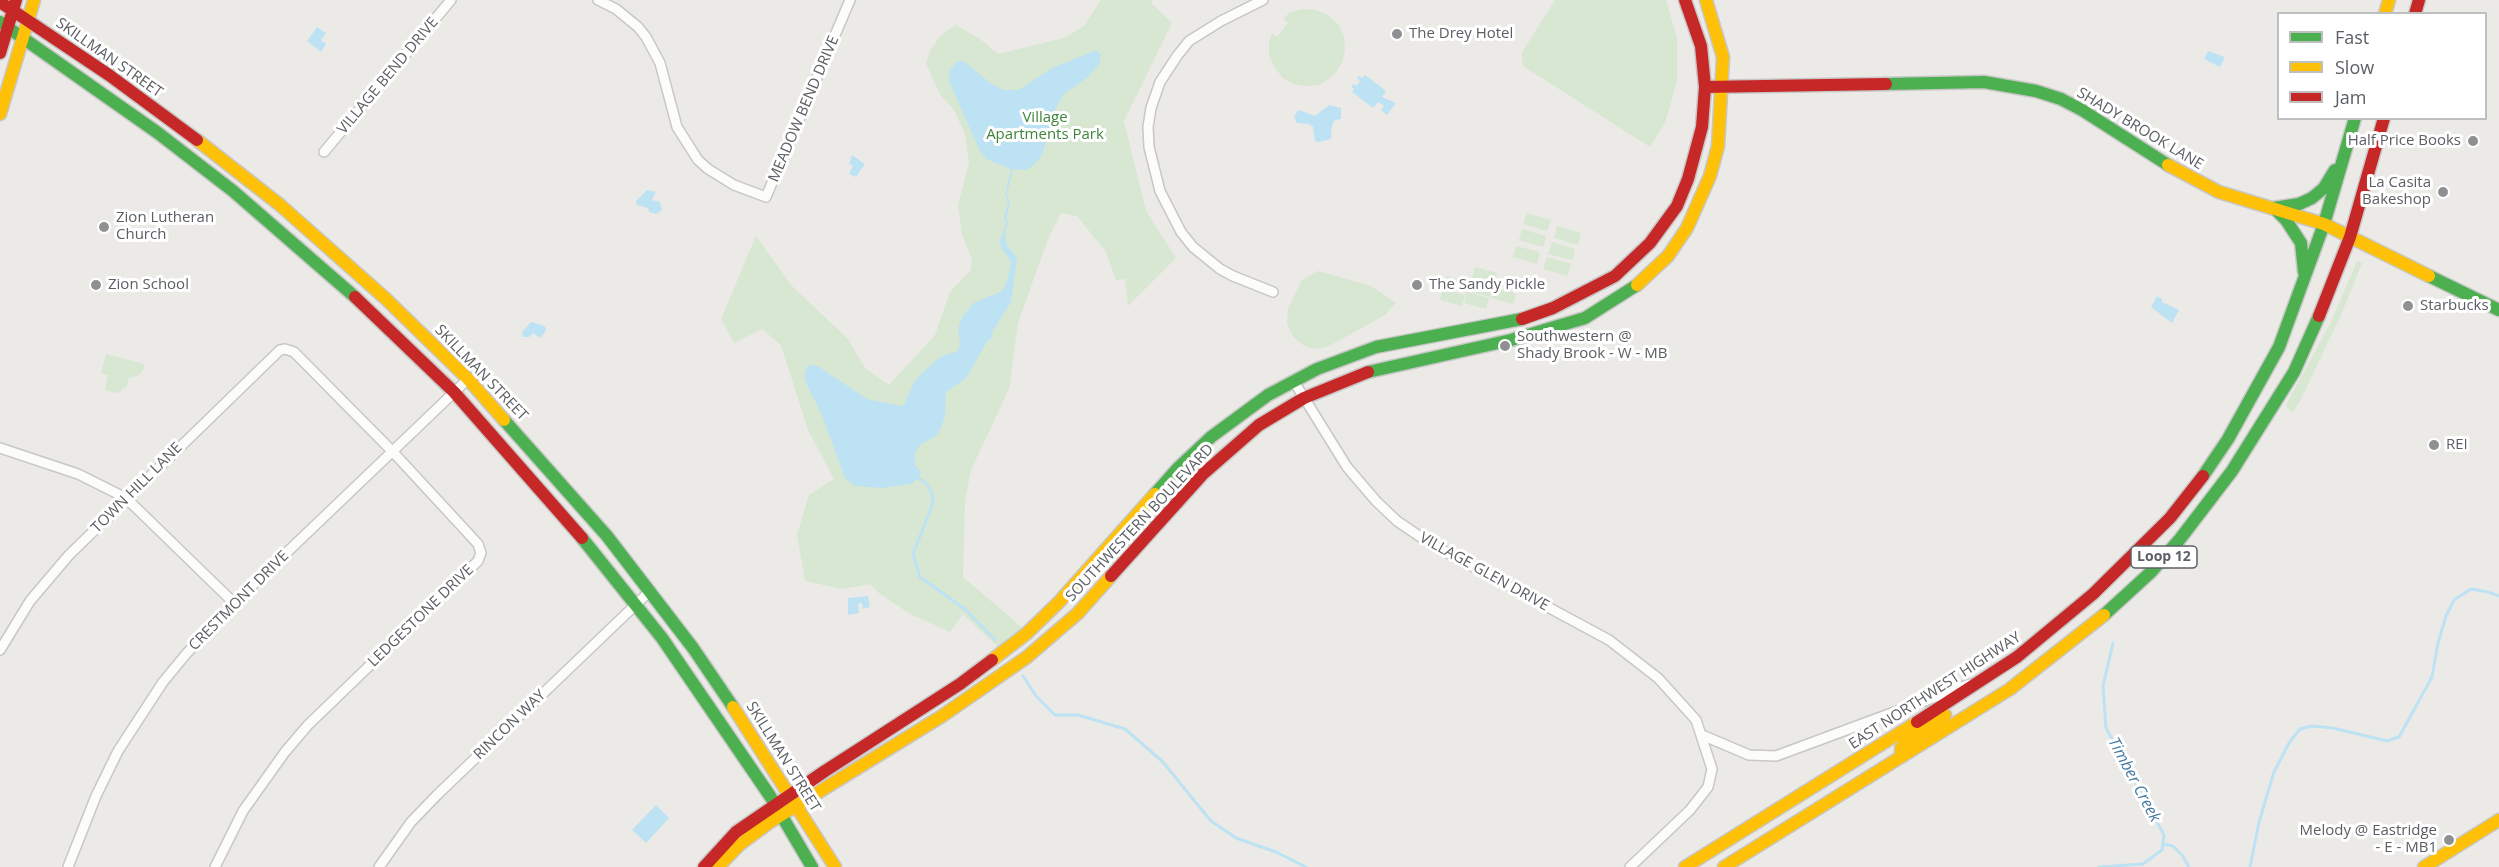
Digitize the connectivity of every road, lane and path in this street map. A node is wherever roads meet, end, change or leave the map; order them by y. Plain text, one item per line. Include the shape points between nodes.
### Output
1 (34, 0) edge
2 (451, 0) edge
3 (598, 0) edge
4 (850, 0) edge
5 (1263, 0) edge
6 (1685, 0) edge
7 (1706, 0) edge
8 (0, 2) edge
9 (15, 5) edge
10 (28, 20) junction
11 (4, 25) edge
12 (22, 38) junction
13 (0, 53) edge
14 (1705, 87) junction
15 (1723, 87) junction
16 (0, 114) edge
17 (2354, 120) edge
18 (2383, 120) edge
19 (2347, 146) junction
20 (324, 152) dead end
21 (280, 205) junction
22 (2274, 208) junction
23 (267, 219) junction
24 (2324, 224) junction
25 (2350, 237) junction
26 (2304, 280) junction
27 (1273, 292) dead end
28 (2499, 310) edge
29 (294, 352) joint
30 (468, 378) junction
31 (1293, 380) junction
32 (454, 392) junction
33 (2253, 397) junction
34 (1304, 398) junction
35 (2273, 408) junction
36 (0, 448) edge
37 (393, 452) junction
38 (126, 498) junction
39 (650, 591) junction
40 (234, 603) junction
41 (635, 603) junction
42 (1038, 623) junction
43 (1051, 637) junction
44 (0, 650) edge
45 (1978, 684) junction
46 (1961, 695) junction
47 (933, 702) junction
48 (942, 716) junction
49 (1702, 735) junction
50 (1901, 757) junction
51 (788, 796) junction
52 (796, 807) junction
53 (778, 810) junction
54 (2499, 820) edge
55 (68, 867) edge
56 (215, 867) edge
57 (379, 867) edge
58 (704, 867) edge
59 (718, 867) edge
60 (812, 867) edge
61 (834, 867) edge
62 (1630, 867) edge
63 (1685, 867) edge
64 (1724, 867) edge
65 (2424, 867) edge

1 - 10 main road
2 - 20 street, VILLAGE BEND DRIVE
3 - 4 street, MEADOW BEND DRIVE via 616,9 646,37 660,63 677,127 698,160 734,185 766,197
5 - 27 street via 1189,42 1160,82 1148,127 1158,184 1180,232 1221,269
6 - 14 main road, SOUTHWESTERN BOULEVARD via 1701,46
7 - 15 main road, SOUTHWESTERN BOULEVARD via 1723,57
8 - 9 main road, SKILLMAN STREET
9 - 10 main road, SKILLMAN STREET
9 - 11 main road
10 - 12 main road
10 - 21 main road, SKILLMAN STREET via 206,146
11 - 12 main road
11 - 13 main road
12 - 16 main road
12 - 23 main road via 158,133
14 - 15 main road, SHADY BROOK LANE
14 - 31 main road, SOUTHWESTERN BOULEVARD via 1696,153 1677,206 1650,243 1615,276 1526,318 1376,347
15 - 22 main road, SHADY BROOK LANE via 1984,82 2023,88 2082,110 2199,183
15 - 34 main road, SOUTHWESTERN BOULEVARD via 1718,146 1699,203 1668,256 1626,294 1585,318 1564,325 1376,369
17 - 19 main road, EAST NORTHWEST HIGHWAY / Loop 12
18 - 25 main road, Loop 12
19 - 22 main road via 2324,188 2299,204
19 - 24 main road, EAST NORTHWEST HIGHWAY / Loop 12
21 - 23 main road
21 - 30 main road, SKILLMAN STREET
22 - 24 main road, SHADY BROOK LANE
22 - 26 main road via 2301,243
23 - 32 main road via 371,311
24 - 25 main road, SHADY BROOK LANE
24 - 26 main road, EAST NORTHWEST HIGHWAY / Loop 12
25 - 28 main road, SHADY BROOK LANE
25 - 35 main road, Loop 12 via 2311,337
26 - 33 main road, EAST NORTHWEST HIGHWAY / Loop 12 via 2279,347
29 - 37 street, LEDGESTONE DRIVE
29 - 38 street, TOWN HILL LANE via 285,349 274,353
30 - 32 street, CRESTMONT DRIVE
30 - 39 main road, SKILLMAN STREET
31 - 34 street, VILLAGE GLEN DRIVE
31 - 42 main road, SOUTHWESTERN BOULEVARD via 1228,423 1178,468
32 - 37 street, CRESTMONT DRIVE
32 - 41 main road via 559,509
33 - 35 main road
33 - 45 main road, EAST NORTHWEST HIGHWAY / Loop 12 via 2200,480 2170,518 2064,620
34 - 43 main road, SOUTHWESTERN BOULEVARD via 1259,425 1203,474 1094,596
34 - 49 street, VILLAGE GLEN DRIVE via 1347,467 1397,521 1431,544 1620,648 1680,700
35 - 50 main road, Loop 12 via 2207,505 2151,572 2093,625 2010,689
36 - 38 street via 78,474
37 - 40 street, CRESTMONT DRIVE
37 - 56 street, LEDGESTONE DRIVE via 478,544 478,561 308,725 243,812
38 - 40 street
38 - 44 street, TOWN HILL LANE via 30,601
39 - 41 street, RINCON WAY
39 - 51 main road, SKILLMAN STREET via 742,719
40 - 55 street, CRESTMONT DRIVE via 163,682 118,751
41 - 53 main road
41 - 57 street, RINCON WAY via 438,794 411,822
42 - 43 main road
42 - 47 main road, SOUTHWESTERN BOULEVARD
43 - 48 main road, SOUTHWESTERN BOULEVARD
45 - 46 main road, EAST NORTHWEST HIGHWAY / Loop 12
45 - 49 street via 1969,684 1776,756 1749,755
46 - 50 main road via 1945,716 1905,742
46 - 63 main road, EAST NORTHWEST HIGHWAY / Loop 12
47 - 48 main road
47 - 51 main road, SOUTHWESTERN BOULEVARD
48 - 52 main road, SOUTHWESTERN BOULEVARD
49 - 62 street, VILLAGE GLEN DRIVE via 1712,770 1708,786 1690,810
50 - 64 main road, Loop 12
51 - 52 main road, SKILLMAN STREET
51 - 53 main road, SOUTHWESTERN BOULEVARD
52 - 53 main road, SOUTHWESTERN BOULEVARD
52 - 61 main road, SKILLMAN STREET
53 - 58 main road, SOUTHWESTERN BOULEVARD via 736,832
53 - 59 main road, SOUTHWESTERN BOULEVARD
53 - 60 main road
54 - 65 main road

